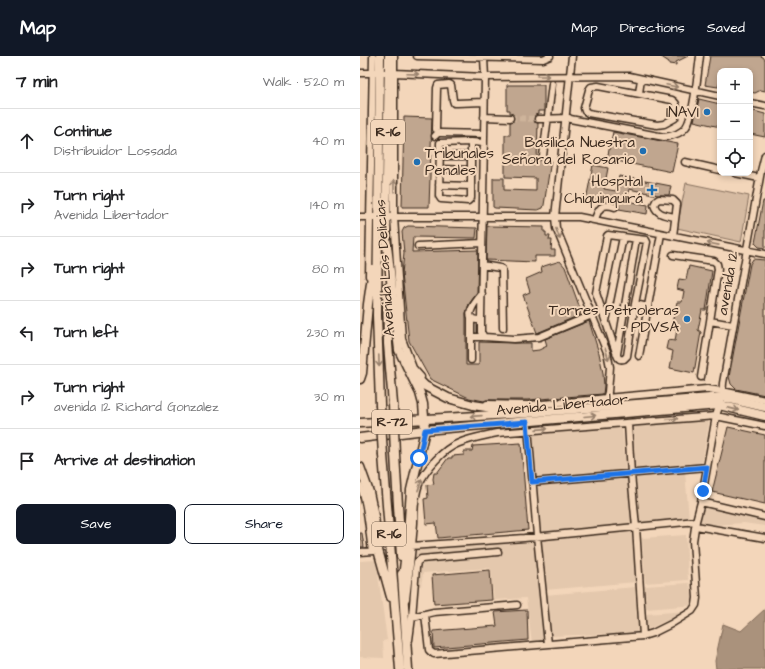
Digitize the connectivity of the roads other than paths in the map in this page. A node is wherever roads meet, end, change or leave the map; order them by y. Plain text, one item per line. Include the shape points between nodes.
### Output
1 (373, 56) edge
2 (380, 56) edge
3 (389, 56) edge
4 (394, 56) edge
5 (417, 56) edge
6 (550, 56) edge
7 (572, 56) edge
8 (700, 56) edge
9 (484, 58) junction
10 (376, 73) junction
11 (391, 73) junction
12 (360, 74) edge
13 (570, 76) junction
14 (485, 77) junction
15 (641, 79) junction
16 (552, 84) dead end
17 (695, 91) junction
18 (639, 93) junction
19 (717, 95) edge
20 (484, 102) junction
21 (753, 104) edge
22 (765, 106) edge
23 (484, 118) junction
24 (510, 118) tunnel mouth
25 (565, 118) junction
26 (538, 119) tunnel mouth
27 (548, 119) junction
28 (617, 123) junction
29 (436, 129) dead end
30 (484, 134) junction
31 (435, 136) dead end
32 (471, 142) junction
33 (484, 143) junction
34 (765, 155) edge
35 (440, 156) junction
36 (471, 156) junction
37 (543, 156) dead end
38 (685, 162) dead end
39 (717, 169) edge
40 (439, 170) junction
41 (471, 170) junction
42 (763, 172) edge
43 (750, 176) edge
44 (760, 178) junction
45 (439, 185) junction
46 (471, 186) junction
47 (615, 207) dead end
48 (675, 216) dead end
49 (360, 217) edge
50 (382, 217) junction
51 (483, 217) junction
52 (555, 217) junction
53 (595, 220) junction
54 (661, 234) junction
55 (673, 236) junction
56 (623, 237) junction
57 (382, 238) junction
58 (636, 239) junction
59 (482, 243) junction
60 (418, 246) dead end
61 (747, 250) junction
62 (765, 254) edge
63 (674, 255) dead end
64 (482, 265) junction
65 (482, 294) junction
66 (368, 304) junction
67 (635, 304) junction
68 (648, 307) junction
69 (471, 309) junction
70 (482, 311) junction
71 (592, 315) junction
72 (472, 318) junction
73 (481, 320) junction
74 (710, 321) junction
75 (606, 322) junction
76 (733, 325) junction
77 (503, 328) dead end
78 (471, 337) junction
79 (484, 337) junction
80 (365, 345) junction
81 (617, 355) junction
82 (639, 356) dead end
83 (360, 360) edge
84 (471, 360) dead end
85 (409, 370) junction
86 (701, 377) dead end
87 (360, 379) edge
88 (722, 394) junction
89 (765, 400) edge
90 (605, 402) junction
91 (719, 405) junction
92 (765, 407) edge
93 (526, 413) junction
94 (716, 416) junction
95 (765, 416) edge
96 (425, 420) junction
97 (527, 422) junction
98 (360, 423) edge
99 (628, 423) junction
100 (765, 426) edge
101 (425, 430) junction
102 (528, 430) junction
103 (360, 438) edge
104 (360, 467) edge
105 (707, 467) junction
106 (631, 474) junction
107 (532, 482) junction
108 (360, 486) edge
109 (701, 502) junction
110 (765, 516) edge
111 (696, 524) junction
112 (636, 527) junction
113 (537, 536) junction
114 (765, 538) edge
115 (411, 546) junction
116 (375, 551) junction
117 (360, 552) edge
118 (498, 552) dead end
119 (403, 578) junction
120 (517, 605) dead end
121 (395, 613) junction
122 (425, 614) junction
123 (408, 616) junction
124 (643, 636) junction
125 (548, 644) junction
126 (404, 669) edge

1 - 10 street, Avenida Las Delicias / R-16
2 - 10 main road, Avenida Las Delicias / R-16
3 - 11 main road, Avenida Las Delicias / R-16
4 - 11 street, Avenida Las Delicias / R-16
5 - 9 street
6 - 9 street via 543,59
7 - 13 street
8 - 17 street
9 - 14 street
10 - 11 street
10 - 12 street
10 - 50 main road, Avenida Las Delicias / R-16
11 -> 14 street
50 -> 11 main road, Avenida Las Delicias / R-16
14 -> 13 street
13 - 15 street via 629,76
13 - 25 street
14 - 20 street
15 -> 17 street
15 - 18 street
16 - 27 street
17 - 19 street
17 - 28 street via 687,126 673,136 664,137
18 - 28 street via 598,86 589,90 585,111
18 - 28 street via 675,102 675,118 657,125
20 - 23 street
20 - 29 street via 454,103 451,85 438,85
21 - 22 street
23 - 24 street
23 - 30 street
25 - 27 street
25 - 28 street
25 - 52 street
26 - 27 street
27 - 37 street
30 - 31 street via 438,133
30 - 33 street
32 - 33 street
32 - 35 street via 442,142
32 - 36 street
33 - 51 street
34 - 42 street, avenida 12
35 - 36 street
35 - 40 street
36 - 41 street
38 - 39 street
40 - 41 street
40 - 45 street
41 - 46 street
42 - 44 street, avenida 12
43 - 44 street
44 - 61 street, avenida 12
45 - 46 street
45 - 46 street via 441,200 468,201 471,198
47 - 53 street via 605,205 600,208
48 - 55 street
49 - 50 street
50 - 51 street
50 - 57 main road, Avenida Las Delicias / R-16
50 - 66 street, Avenida Las Delicias / R-16
50 - 90 street, Avenida Las Delicias / R-16 via 402,339 413,368 421,378 434,388 473,403 528,405 589,400
51 - 52 street
51 - 59 street
52 - 53 street
52 -> 71 street via 556,228
53 - 54 street
54 - 55 street
54 - 68 street
61 -> 55 street
56 - 58 street
56 - 75 street
56 - 75 street via 610,234 606,236 596,293
57 - 66 main road
57 - 85 main road via 399,350
57 - 119 main road, Avenida Las Delicias / R-16, bridge
57 -> 121 main road, Avenida Las Delicias / R-16, bridge via 377,315 380,404
58 - 67 street via 647,242
58 - 81 street
59 - 60 street
59 - 64 street
61 - 62 street
61 - 76 street, avenida 12
63 - 74 street via 714,261 717,264
64 - 65 street
64 - 77 street via 502,269
65 - 69 street
65 - 70 street
66 - 80 main road
67 - 68 street
67 - 81 street via 627,356 620,360
68 - 82 street
69 - 70 street
69 - 72 street
70 - 73 street
71 - 79 street via 539,337
71 -> 90 street via 607,352 610,367
72 - 73 street via 475,321
72 - 78 street
73 - 79 street via 481,332
74 - 76 street
74 - 86 street
75 - 81 street
76 - 88 street, avenida 12
78 - 79 street
78 - 84 street
80 - 83 main road
80 - 87 main road
85 - 93 main road via 425,386 448,398 473,405
85 - 96 main road via 420,393
88 - 89 street
88 - 90 main road, Avenida Libertador / R-72
88 - 91 street, avenida 12
88 - 92 main road, Avenida Libertador / R-72
90 - 93 main road, Avenida Libertador / R-72
91 - 94 street, avenida 12
91 -> 95 main road, Avenida Libertador / R-72
97 -> 91 main road, Avenida Libertador / R-72
93 -> 96 main road, Avenida Libertador / R-72
99 -> 94 street
94 - 100 street
94 - 105 street, avenida 12
96 - 98 main road, Avenida Libertador / R-72
96 - 101 main road
97 - 101 main road, Avenida Libertador / R-72
97 - 102 street
102 -> 99 street
99 - 106 street
101 - 103 main road, Avenida Libertador / R-72
101 - 119 main road via 411,490
102 - 107 street
115 -> 102 street via 419,484 433,462 458,443 497,433
104 - 116 main road via 374,516
105 - 106 street
105 - 109 street, avenida 12
106 - 107 street
106 - 112 street
107 - 113 street
108 - 116 street
109 - 110 street
109 - 111 street, avenida 12
111 - 112 street
111 - 114 street
111 - 124 street, avenida 12 via 693,541 696,605 692,612
112 - 113 street
112 - 124 street
113 - 115 street
113 - 125 street
115 - 123 street
116 - 117 street
116 - 121 main road
118 - 123 street via 421,559 417,562
119 - 123 main road, Avenida Las Delicias / R-16
120 - 122 street
121 - 126 main road, Avenida Las Delicias / R-16
122 - 123 street
122 - 125 street via 429,650 434,654
123 - 126 main road, Avenida Las Delicias / R-16
124 - 125 street

